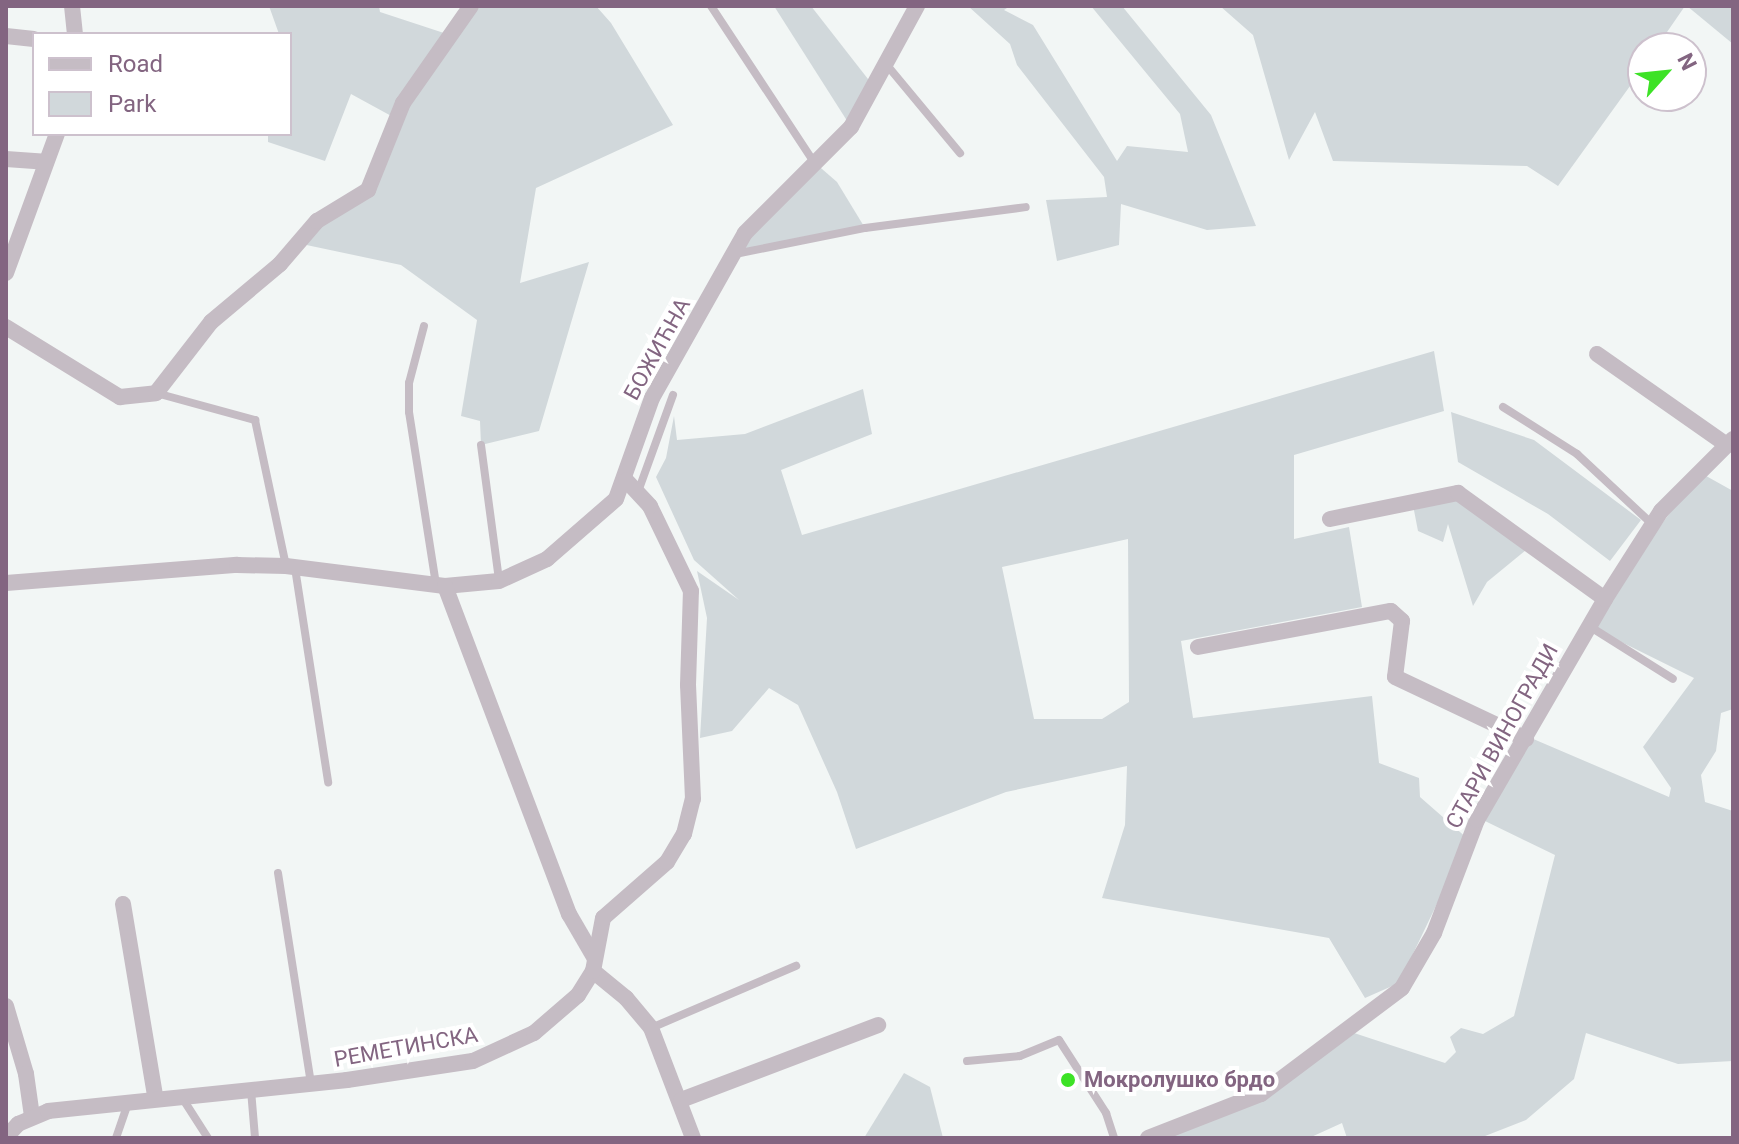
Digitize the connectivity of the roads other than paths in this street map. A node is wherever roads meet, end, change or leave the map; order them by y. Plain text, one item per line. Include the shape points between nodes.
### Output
1 (72, 6) edge
2 (471, 6) edge
3 (711, 6) edge
4 (917, 6) edge
5 (75, 32) edge
6 (6, 36) edge
7 (32, 39) edge
8 (886, 64) junction
9 (56, 136) edge
10 (960, 153) dead end
11 (6, 159) edge
12 (45, 162) junction
13 (814, 162) junction
14 (1026, 207) dead end
15 (735, 254) junction
16 (6, 273) edge
17 (424, 326) dead end
18 (6, 327) edge
19 (1597, 354) dead end
20 (156, 393) junction
21 (673, 395) dead end
22 (1503, 407) dead end
23 (1730, 442) edge
24 (481, 445) dead end
25 (632, 484) junction
26 (1330, 519) dead end
27 (1652, 524) junction
28 (290, 566) junction
29 (499, 581) junction
30 (6, 583) edge
31 (441, 586) junction
32 (1605, 599) junction
33 (1589, 626) junction
34 (1198, 647) dead end
35 (1673, 679) dead end
36 (1526, 739) junction
37 (328, 782) dead end
38 (278, 873) dead end
39 (123, 904) dead end
40 (593, 964) junction
41 (796, 966) dead end
42 (6, 1006) edge
43 (878, 1025) dead end
44 (651, 1028) junction
45 (967, 1061) dead end
46 (312, 1084) junction
47 (251, 1090) junction
48 (181, 1095) junction
49 (155, 1096) junction
50 (130, 1099) junction
51 (681, 1100) junction
52 (32, 1116) junction
53 (6, 1137) edge
54 (116, 1138) edge
55 (208, 1138) edge
56 (255, 1138) edge
57 (693, 1138) edge
58 (1114, 1138) edge
59 (1148, 1138) edge

1 - 5 street
2 - 20 street via 408,95 368,190 317,221 280,264 211,322
3 - 13 lane
4 - 8 street, БОЖИЋНА
6 - 7 street
8 - 10 lane
8 - 13 street, БОЖИЋНА via 851,127
9 - 12 street
11 - 12 street
12 - 16 street
13 - 15 street, БОЖИЋНА via 764,210
14 - 15 lane via 865,228
15 - 25 street, БОЖИЋНА via 652,398
17 - 31 lane via 409,383 409,412
18 - 20 street via 120,397
19 - 23 street
20 - 28 lane via 255,420
21 - 25 lane
22 - 27 lane via 1577,454
23 - 27 street, СТАРИ ВИНОГРАДИ
24 - 29 lane
25 - 29 street, БОЖИЋНА via 567,546
25 - 40 street, РЕМЕТИНСКА via 691,591 688,715 693,799 690,821 672,855 603,918
26 - 32 street via 1458,493
27 - 32 street, СТАРИ ВИНОГРАДИ
28 - 30 street, БОЖИЋНА via 168,569
28 - 31 street, БОЖИЋНА
28 - 37 lane
29 - 31 street, БОЖИЋНА
31 - 40 street
32 - 33 street, СТАРИ ВИНОГРАДИ
33 - 35 lane
33 - 36 street, СТАРИ ВИНОГРАДИ
34 - 36 street via 1391,611 1402,621 1395,677
36 - 59 street, СТАРИ ВИНОГРАДИ via 1477,820 1434,933 1402,988 1261,1094
38 - 46 lane
39 - 49 street
40 - 44 street
40 - 46 street, РЕМЕТИНСКА via 578,995 545,1025 484,1058
41 - 44 lane
42 - 52 street
43 - 51 street
44 - 51 street
45 - 58 lane via 1020,1056 1059,1040 1106,1113
46 - 47 street, РЕМЕТИНСКА
47 - 48 street, РЕМЕТИНСКА
47 - 56 lane
48 - 49 street, РЕМЕТИНСКА
48 - 55 lane
49 - 50 street, РЕМЕТИНСКА
50 - 52 street, РЕМЕТИНСКА
50 - 54 lane
51 - 57 street
52 - 53 street

